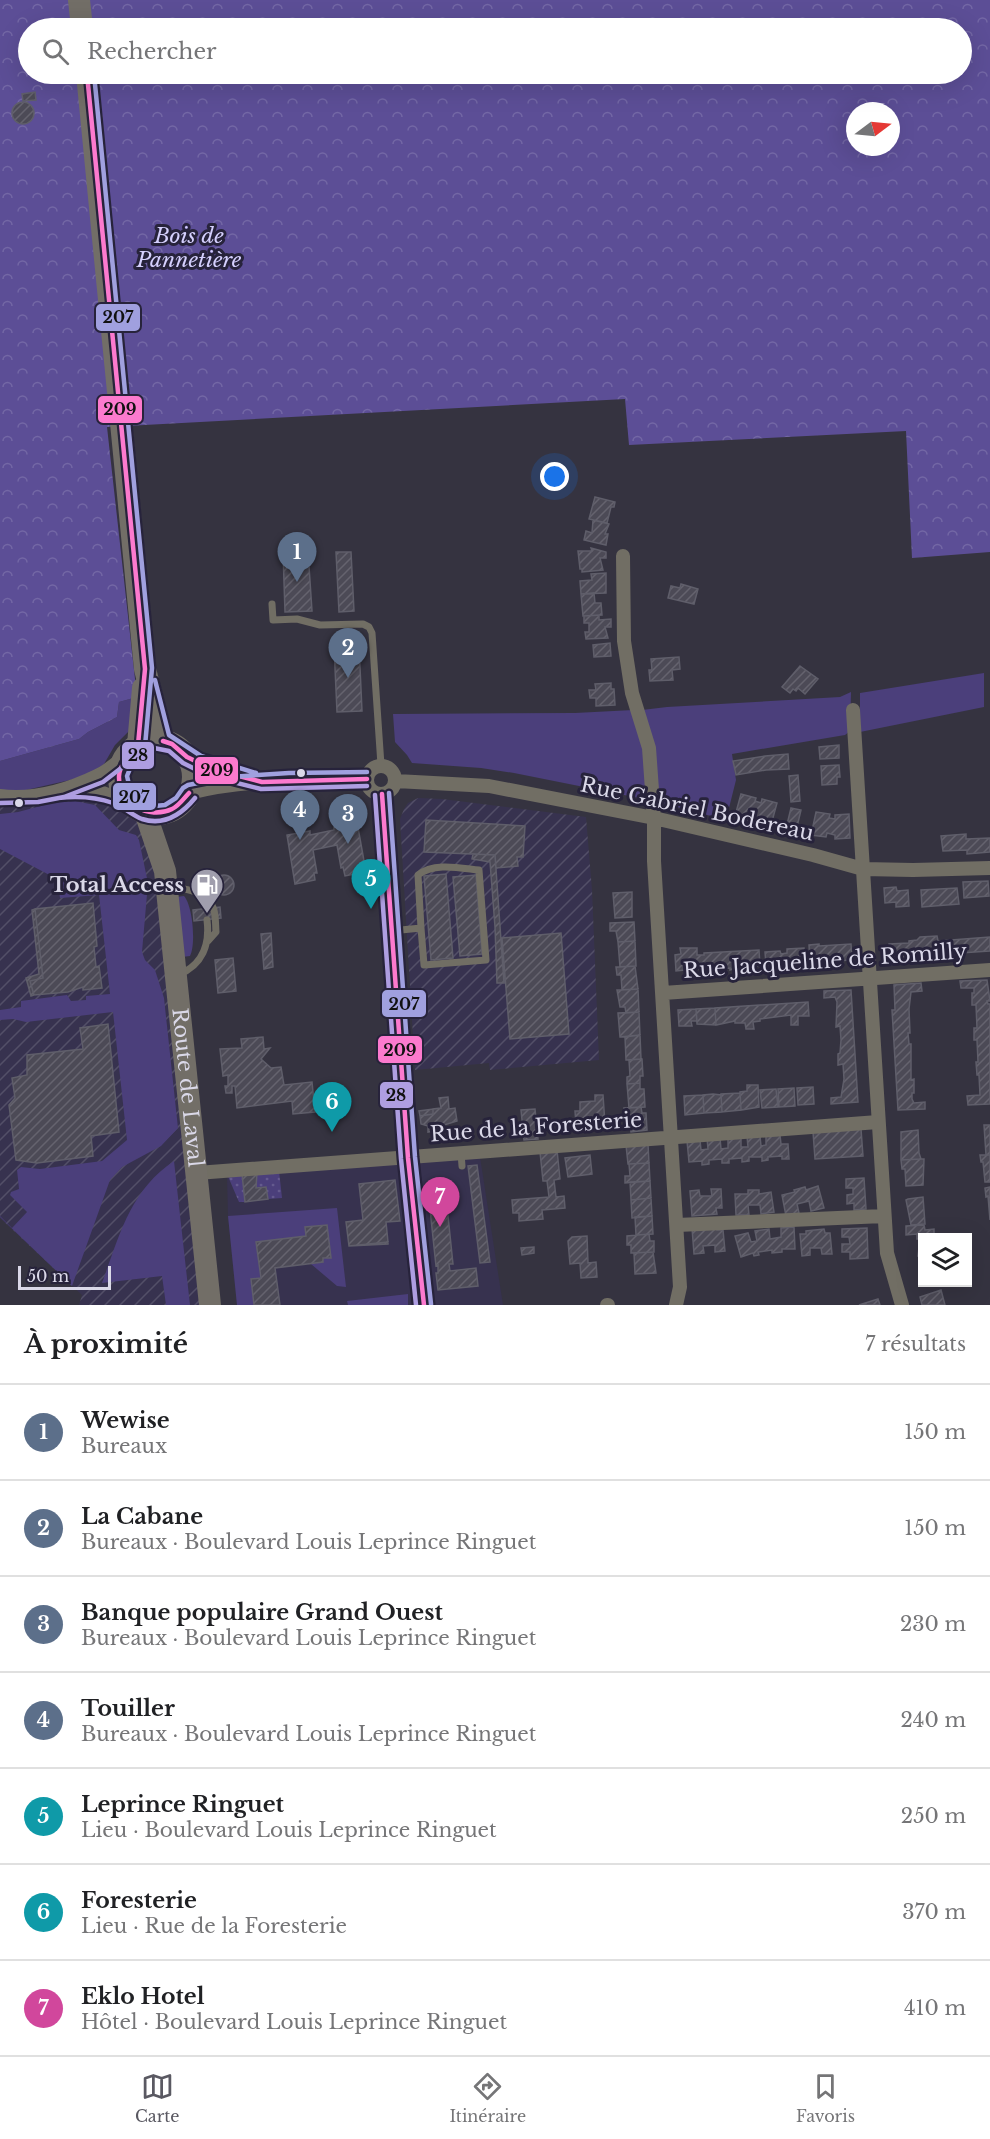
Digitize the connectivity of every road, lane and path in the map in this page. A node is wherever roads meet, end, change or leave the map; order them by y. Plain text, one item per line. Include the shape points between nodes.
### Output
1 (80, 0) edge
2 (81, 18) edge
3 (88, 84) edge
4 (623, 556) dead end
5 (273, 604) dead end
6 (145, 669) junction
7 (853, 710) dead end
8 (163, 741) junction
9 (131, 751) junction
10 (187, 757) junction
11 (381, 765) junction
12 (367, 779) junction
13 (396, 781) junction
14 (262, 782) junction
15 (61, 790) junction
16 (189, 793) junction
17 (382, 794) junction
18 (0, 796) edge
19 (137, 807) junction
20 (173, 809) junction
21 (654, 818) junction
22 (990, 868) edge
23 (863, 869) junction
24 (166, 877) junction
25 (203, 897) junction
26 (206, 908) dead end
27 (207, 920) dead end
28 (422, 928) junction
29 (392, 931) junction
30 (208, 941) junction
31 (990, 970) edge
32 (176, 976) junction
33 (870, 979) junction
34 (663, 993) junction
35 (878, 1122) junction
36 (671, 1137) junction
37 (408, 1158) junction
38 (196, 1173) junction
39 (884, 1216) junction
40 (677, 1225) junction
41 (210, 1305) edge
42 (424, 1305) edge
43 (676, 1305) edge
44 (902, 1305) edge

1 - 2 main road
3 - 6 main road
4 - 21 street via 624,641 632,693 649,748
5 - 11 lane via 273,620 369,627
6 - 8 main road
6 - 9 main road
7 - 23 street
8 - 9 main road via 146,741
8 - 10 main road
9 - 15 street via 100,775
9 - 19 main road via 120,768 119,780 122,792
10 - 14 street via 212,769
10 - 16 main road via 192,775
11 - 12 street via 373,768
11 - 13 street via 393,771
12 - 14 street
12 - 17 street via 371,790
13 - 17 street via 393,788
13 - 21 street, Rue Gabriel Bodereau via 489,786
14 - 16 street
15 - 18 street
15 - 19 street via 103,793
16 - 20 main road
17 - 29 street
19 - 20 main road via 160,813
19 - 24 main road, Route de Laval
20 - 24 main road, Route de Laval
21 - 23 street, Rue Gabriel Bodereau
21 - 34 street
22 - 23 street, Rue Gabriel Bodereau
23 - 33 street
24 - 25 lane
24 - 32 main road, Route de Laval
25 - 26 lane
25 - 30 lane via 213,905 216,932
27 - 30 lane
28 - 28 lane via 424,965 486,960 479,870 434,868 418,875
28 - 29 lane
29 - 37 street
30 - 32 lane via 190,968
31 - 33 street, Rue Jacqueline de Romilly
32 - 38 main road, Route de Laval
33 - 34 street, Rue Jacqueline de Romilly
33 - 35 street
34 - 36 street
35 - 36 street, Rue de la Foresterie
35 - 39 street
36 - 37 street, Rue de la Foresterie via 462,1160
36 - 40 street
37 - 38 street, Rue de la Foresterie
37 - 42 street
38 - 41 main road, Route de Laval
39 - 40 street
39 - 44 street via 887,1253
40 - 43 street via 681,1287

